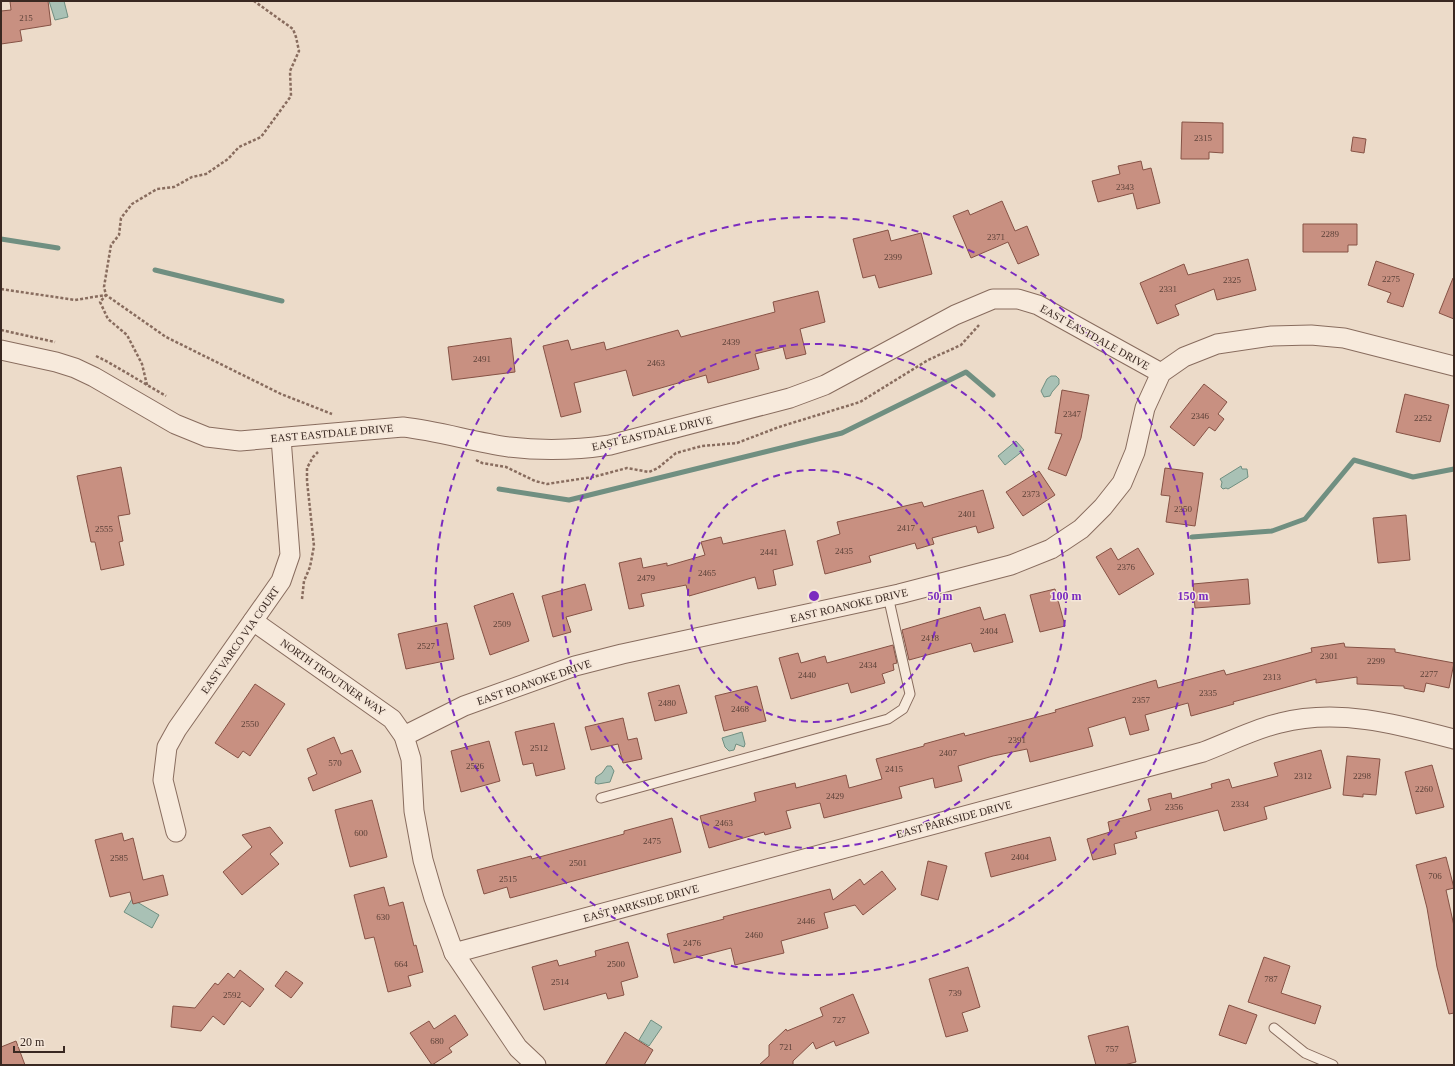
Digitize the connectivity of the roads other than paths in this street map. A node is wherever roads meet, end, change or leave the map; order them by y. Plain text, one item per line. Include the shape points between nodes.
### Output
1 (1, 350) edge
2 (1454, 366) edge
3 (1161, 373) junction
4 (281, 438) junction
5 (888, 596) junction
6 (253, 621) junction
7 (404, 736) junction
8 (1454, 739) edge
9 (601, 798) dead end
10 (176, 832) dead end
11 (454, 953) junction
12 (1274, 1028) dead end
13 (536, 1065) edge
14 (1333, 1065) edge

1 - 4 street, EAST EASTDALE DRIVE via 75,368 175,424 207,436 240,441
2 - 3 street via 1344,338 1287,334 1217,344 1184,357
3 - 4 street, EAST EASTDALE DRIVE via 1038,305 1018,298 993,299 955,315 825,384 790,398 610,445 585,449 539,450 508,447 400,427
3 - 5 street, EAST ROANOKE DRIVE via 1146,408 1135,452 1122,483 1081,529 1051,549 1011,565
4 - 6 street, EAST VARCO VIA COURT via 290,555 281,581
5 - 7 street, EAST ROANOKE DRIVE via 575,666 464,706
5 - 9 lane via 910,694 903,709 888,718
6 - 7 street, NORTH TROUTNER WAY via 392,719
6 - 10 street, EAST VARCO VIA COURT via 177,728 167,747 163,780
7 - 11 street, NORTH TROUTNER WAY via 411,759 414,811 423,860
8 - 11 street, EAST PARKSIDE DRIVE via 1395,724 1358,718 1318,718 1280,723 1203,752
11 - 13 street, NORTH TROUTNER WAY via 518,1048
12 - 14 lane via 1305,1053

